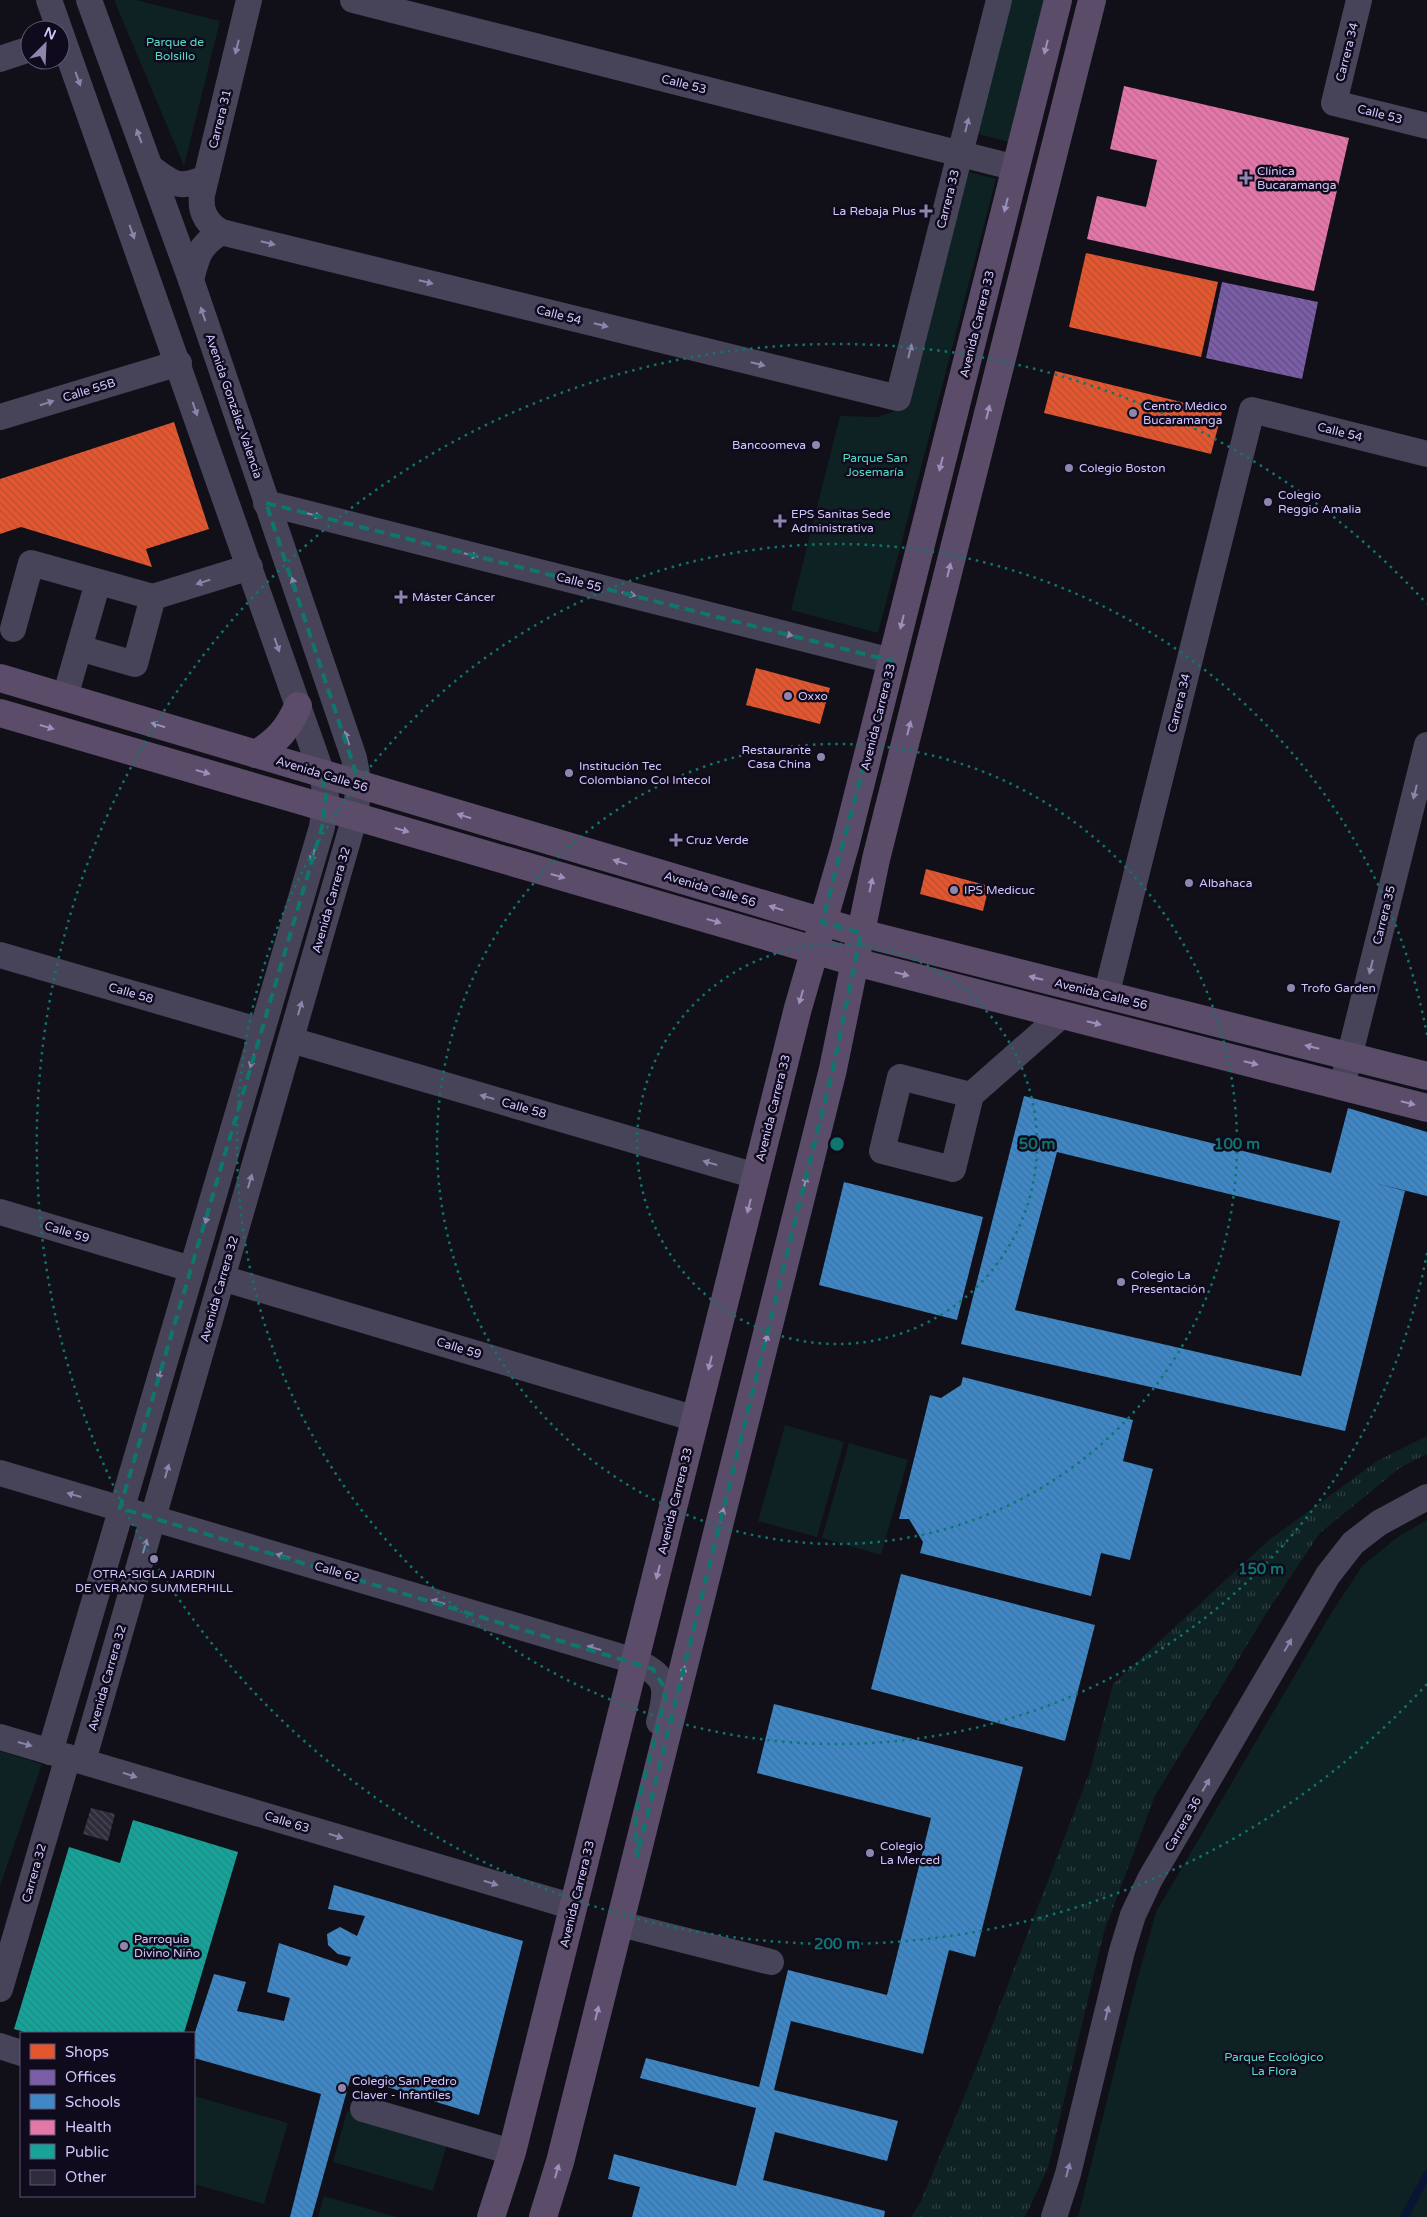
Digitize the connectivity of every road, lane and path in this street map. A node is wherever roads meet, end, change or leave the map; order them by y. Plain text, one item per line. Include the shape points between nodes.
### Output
1 (49, 0) edge
2 (89, 0) edge
3 (249, 0) edge
4 (353, 0) edge
5 (998, 0) edge
6 (1058, 0) edge
7 (1092, 0) edge
8 (1359, 0) edge
9 (56, 20) edge
10 (20, 52) edge
11 (0, 59) edge
12 (70, 60) edge
13 (1334, 103) joint
14 (1427, 126) edge
15 (960, 154) junction
16 (150, 167) junction
17 (1016, 168) junction
18 (206, 178) junction
19 (221, 232) junction
20 (191, 280) junction
21 (179, 363) junction
22 (898, 398) joint
23 (1252, 410) joint
24 (0, 417) edge
25 (1427, 454) edge
26 (266, 503) junction
27 (250, 567) junction
28 (98, 582) junction
29 (154, 598) junction
30 (13, 629) dead end
31 (78, 648) junction
32 (892, 661) junction
33 (0, 678) edge
34 (65, 697) junction
35 (298, 706) junction
36 (0, 713) edge
37 (1427, 745) edge
38 (256, 754) junction
39 (322, 774) junction
40 (360, 785) junction
41 (326, 808) junction
42 (355, 816) junction
43 (822, 922) junction
44 (861, 933) junction
45 (814, 950) junction
46 (0, 955) edge
47 (855, 962) junction
48 (1106, 996) junction
49 (1062, 1015) junction
50 (261, 1032) junction
51 (291, 1040) junction
52 (1349, 1056) junction
53 (1427, 1076) edge
54 (1342, 1086) junction
55 (971, 1095) dead end
56 (1427, 1108) edge
57 (756, 1176) junction
58 (0, 1212) edge
59 (191, 1269) junction
60 (222, 1278) junction
61 (696, 1419) junction
62 (0, 1473) edge
63 (1427, 1497) edge
64 (120, 1508) junction
65 (153, 1518) junction
66 (635, 1660) junction
67 (0, 1737) edge
68 (67, 1757) junction
69 (637, 1856) junction
70 (574, 1907) junction
71 (620, 1924) junction
72 (771, 1962) dead end
73 (0, 1989) edge
74 (0, 2046) edge
75 (20, 2053) edge
76 (363, 2108) dead end
77 (512, 2152) junction
78 (491, 2217) edge
79 (543, 2217) edge
80 (1054, 2217) edge

1 - 9 street
16 -> 2 street, Avenida González Valencia
3 -> 18 street, Carrera 31
4 - 15 street, Calle 53
15 -> 5 street, Carrera 33
6 -> 17 main road, Avenida Carrera 33
44 -> 7 main road via 881,840
8 - 13 street, Carrera 34
10 - 11 street
12 -> 21 street
13 - 14 street, Calle 53
15 - 17 street, Calle 53
22 -> 15 street, Carrera 33
16 - 18 street via 177,184 187,185
16 - 20 street, Avenida González Valencia
17 -> 32 main road, Avenida Carrera 33
18 - 19 street, Carrera 31 via 201,204 203,212 207,221
19 - 20 street via 202,246
19 -> 22 street, Calle 54
26 -> 20 street, Avenida González Valencia
24 -> 21 street, Calle 55B
21 -> 27 street
23 - 25 street, Calle 54
23 - 48 street, Carrera 34
26 -> 32 street, Calle 55
40 -> 26 street, Avenida González Valencia via 354,758
27 -> 29 street
27 -> 35 street
28 - 29 street
28 - 30 street via 31,563
28 - 31 street
29 - 31 street via 135,664
31 - 34 street
32 - 43 main road, Avenida Carrera 33 via 846,846
33 - 34 main road, Avenida Calle 56
38 -> 34 main road, Avenida Calle 56
35 - 38 main road via 285,732
35 - 39 street
36 -> 41 main road
37 -> 52 street, Carrera 35
38 - 39 main road, Avenida Calle 56
39 - 40 main road, Avenida Calle 56
39 - 41 street
40 - 42 street, Avenida González Valencia
43 -> 40 main road, Avenida Calle 56
41 - 42 main road
41 -> 50 street
42 -> 45 main road
51 -> 42 street, Avenida Carrera 32
43 - 44 main road, Avenida Calle 56
43 - 45 main road, Avenida Carrera 33
44 - 47 main road
48 -> 44 main road, Avenida Calle 56
45 - 47 main road
45 -> 57 main road, Avenida Carrera 33
46 - 50 street, Calle 58
47 -> 49 main road
69 -> 47 main road via 833,1069
52 -> 48 main road, Avenida Calle 56
49 -> 54 main road
49 - 55 street
50 -> 59 street
57 -> 51 street, Calle 58
60 -> 51 street, Avenida Carrera 32
52 - 53 main road, Avenida Calle 56
52 - 54 street, Carrera 35
54 -> 56 main road
57 -> 61 main road, Avenida Carrera 33
58 - 59 street, Calle 59
59 -> 64 street
60 - 61 street, Calle 59
65 -> 60 street, Avenida Carrera 32
61 -> 66 main road, Avenida Carrera 33
64 -> 62 street, Calle 62
80 -> 63 street, Carrera 36 via 1068,2174 1122,1951 1133,1915 1150,1879 1328,1575 1353,1543 1379,1523
64 - 65 street, Calle 62
64 - 68 street
66 -> 65 street, Calle 62
68 -> 65 street, Avenida Carrera 32
66 - 69 street, Calle 62 via 653,1669 664,1687 665,1699 635,1815
66 - 70 main road, Avenida Carrera 33
67 -> 68 street, Calle 63
68 -> 70 street, Calle 63
68 - 73 street, Carrera 32
69 - 71 main road
70 - 77 main road, Avenida Carrera 33
71 - 72 street
79 -> 71 main road
74 - 75 street
76 - 77 street
77 - 78 main road, Avenida Carrera 33

